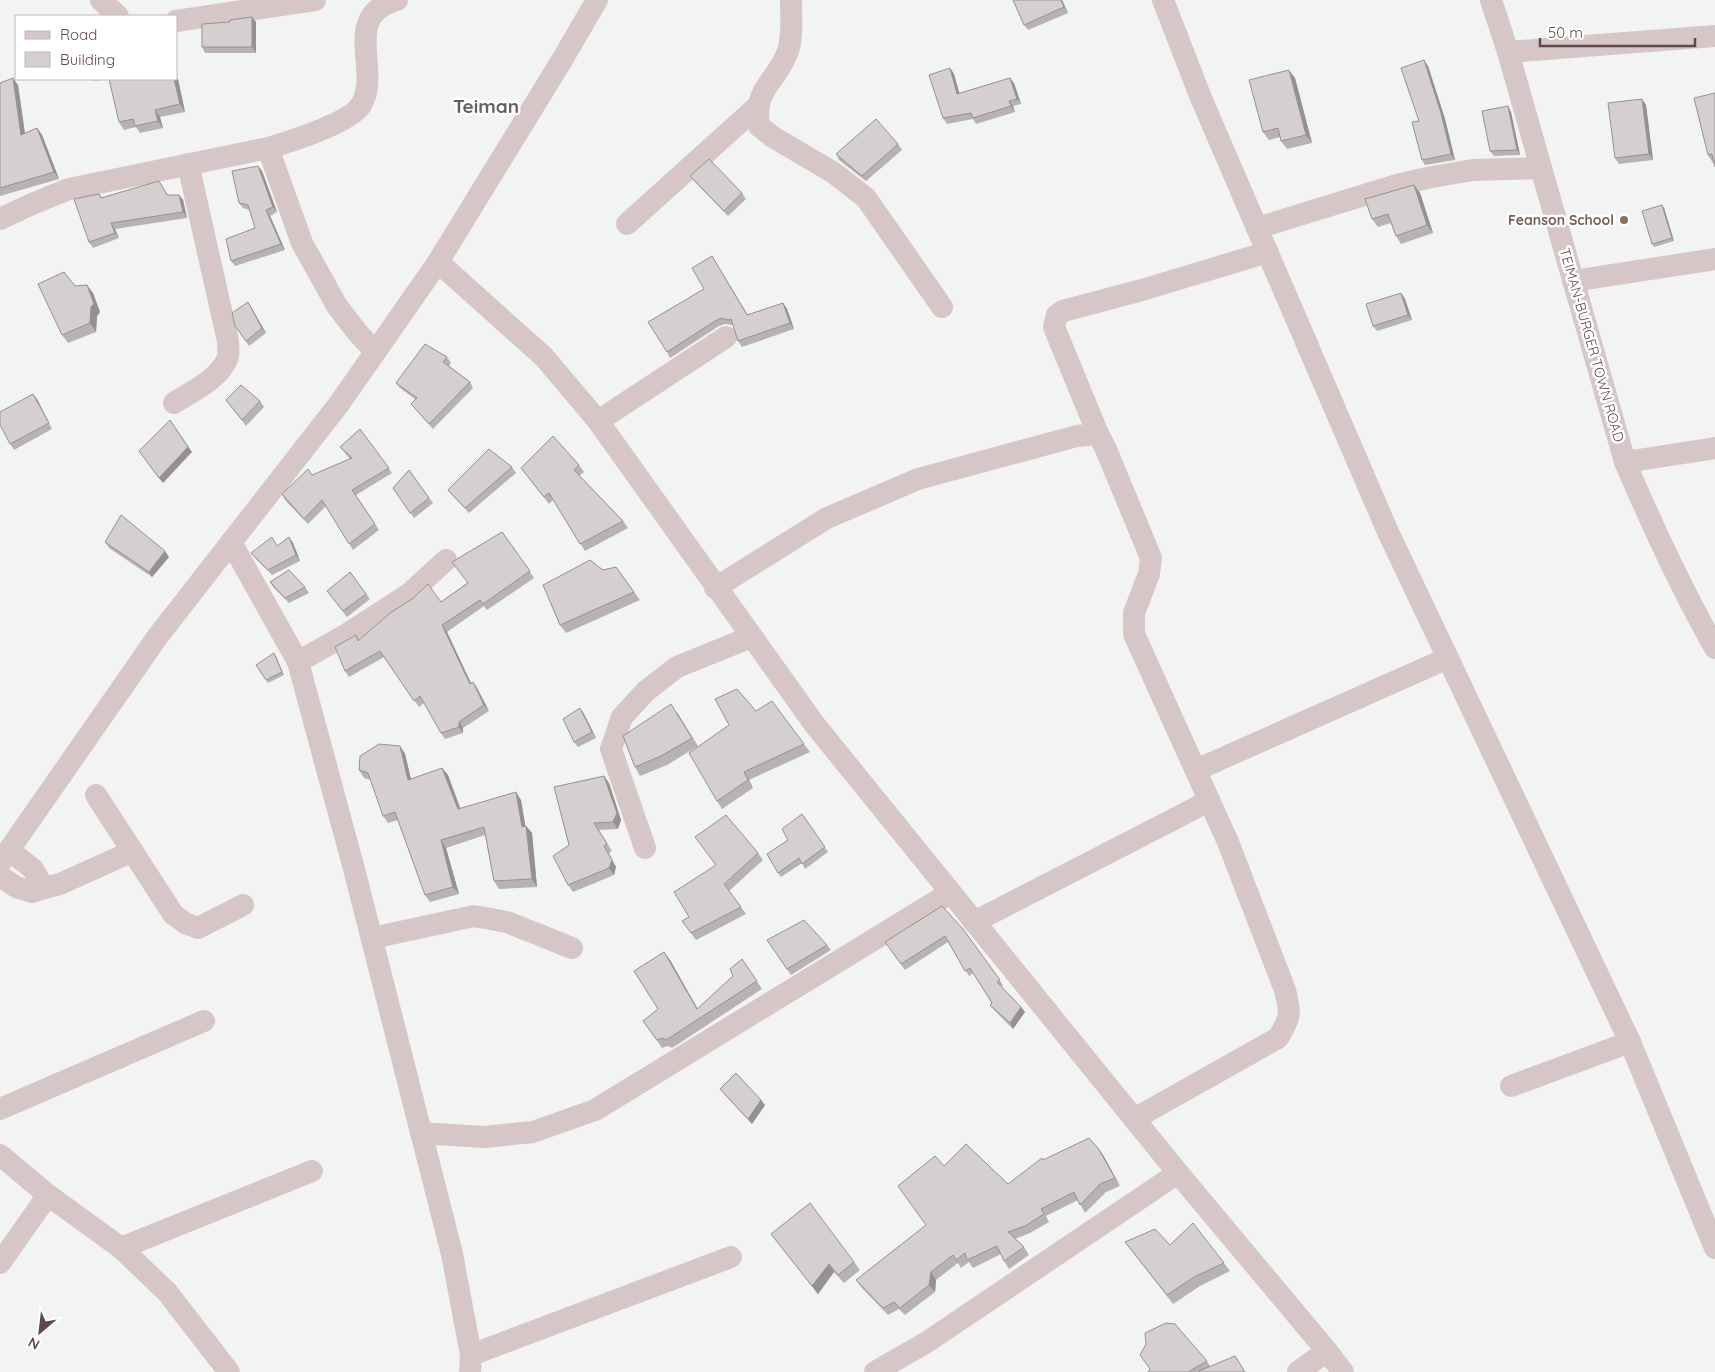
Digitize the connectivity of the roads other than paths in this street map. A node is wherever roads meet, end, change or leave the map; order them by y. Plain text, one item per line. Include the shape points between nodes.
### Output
1 (101, 0) edge
2 (315, 0) edge
3 (597, 0) edge
4 (791, 0) edge
5 (1163, 0) edge
6 (1491, 0) edge
7 (392, 1) edge
8 (117, 15) edge
9 (178, 21) edge
10 (1715, 36) edge
11 (1508, 52) junction
12 (759, 105) junction
13 (268, 148) junction
14 (188, 164) junction
15 (1541, 168) junction
16 (0, 219) edge
17 (627, 224) dead end
18 (1257, 228) junction
19 (1268, 252) junction
20 (1715, 259) edge
21 (438, 262) junction
22 (1573, 281) junction
23 (942, 307) dead end
24 (726, 337) dead end
25 (375, 352) junction
26 (174, 403) dead end
27 (598, 421) junction
28 (1098, 434) junction
29 (1715, 448) edge
30 (1625, 462) junction
31 (231, 542) junction
32 (446, 560) dead end
33 (715, 588) junction
34 (752, 637) junction
35 (1715, 648) edge
36 (1448, 658) junction
37 (298, 662) junction
38 (1196, 770) junction
39 (96, 795) dead end
40 (1210, 801) junction
41 (645, 848) dead end
42 (133, 851) junction
43 (5, 856) edge
44 (0, 876) edge
45 (44, 888) junction
46 (950, 893) junction
47 (243, 904) dead end
48 (974, 922) junction
49 (372, 938) junction
50 (572, 948) dead end
51 (204, 1021) dead end
52 (1630, 1042) junction
53 (1511, 1086) dead end
54 (0, 1109) edge
55 (1134, 1119) junction
56 (420, 1133) junction
57 (0, 1155) edge
58 (312, 1171) dead end
59 (1178, 1173) junction
60 (48, 1195) junction
61 (121, 1248) junction
62 (1715, 1248) edge
63 (731, 1257) dead end
64 (0, 1263) edge
65 (1327, 1351) junction
66 (470, 1363) edge
67 (229, 1372) edge
68 (875, 1372) edge
69 (1298, 1372) edge
70 (1343, 1372) edge

1 - 8 street
2 - 9 street
3 - 21 street
4 - 12 street via 788,51
5 - 18 street
6 - 11 street, TEIMAN-BURGER TOWN ROAD
7 - 13 street via 372,14 366,26 366,93 360,107 352,115 298,140
10 - 11 street
11 - 15 street, TEIMAN-BURGER TOWN ROAD
12 - 17 street
12 - 23 street via 759,126 834,173 866,198
13 - 14 street
13 - 25 street via 302,243 337,306
14 - 16 street via 70,189
14 - 26 street via 228,341 228,356 222,368 208,381
15 - 18 street via 1473,170 1439,175
15 - 22 street, TEIMAN-BURGER TOWN ROAD
18 - 19 street
19 - 28 street via 1063,311 1057,316 1054,327
19 - 36 street via 1388,532
20 - 22 street
21 - 25 street
21 - 27 street via 544,357
22 - 30 street, TEIMAN-BURGER TOWN ROAD
24 - 27 street
25 - 31 street via 339,404
27 - 33 street
28 - 33 street via 1077,436 918,479 826,518
28 - 38 street via 1151,558 1149,574 1134,613 1134,634
29 - 30 street
30 - 35 street, TEIMAN-BURGER TOWN ROAD
31 - 37 street
31 - 43 street via 158,636
32 - 37 street via 409,594
33 - 34 street
34 - 41 street via 677,667 646,691 622,716 611,749
34 - 46 street via 815,725
36 - 38 street
36 - 52 street
37 - 49 street
38 - 40 street
39 - 42 street
40 - 48 street
40 - 55 street via 1290,1010 1286,1026 1278,1038
42 - 45 street
42 - 47 street via 172,914 192,927 198,928
43 - 45 street via 34,868
44 - 45 street via 16,887 32,892
46 - 48 street
46 - 56 street via 595,1110 533,1132 484,1137
48 - 55 street
49 - 50 street via 474,916 507,922
49 - 56 street
51 - 54 street
52 - 53 street
52 - 62 street
55 - 59 street
56 - 66 street via 452,1254
57 - 60 street
58 - 61 street
59 - 65 street
59 - 68 street via 928,1342
60 - 61 street
60 - 64 street
61 - 67 street via 167,1292
63 - 66 street
65 - 69 street
65 - 70 street

